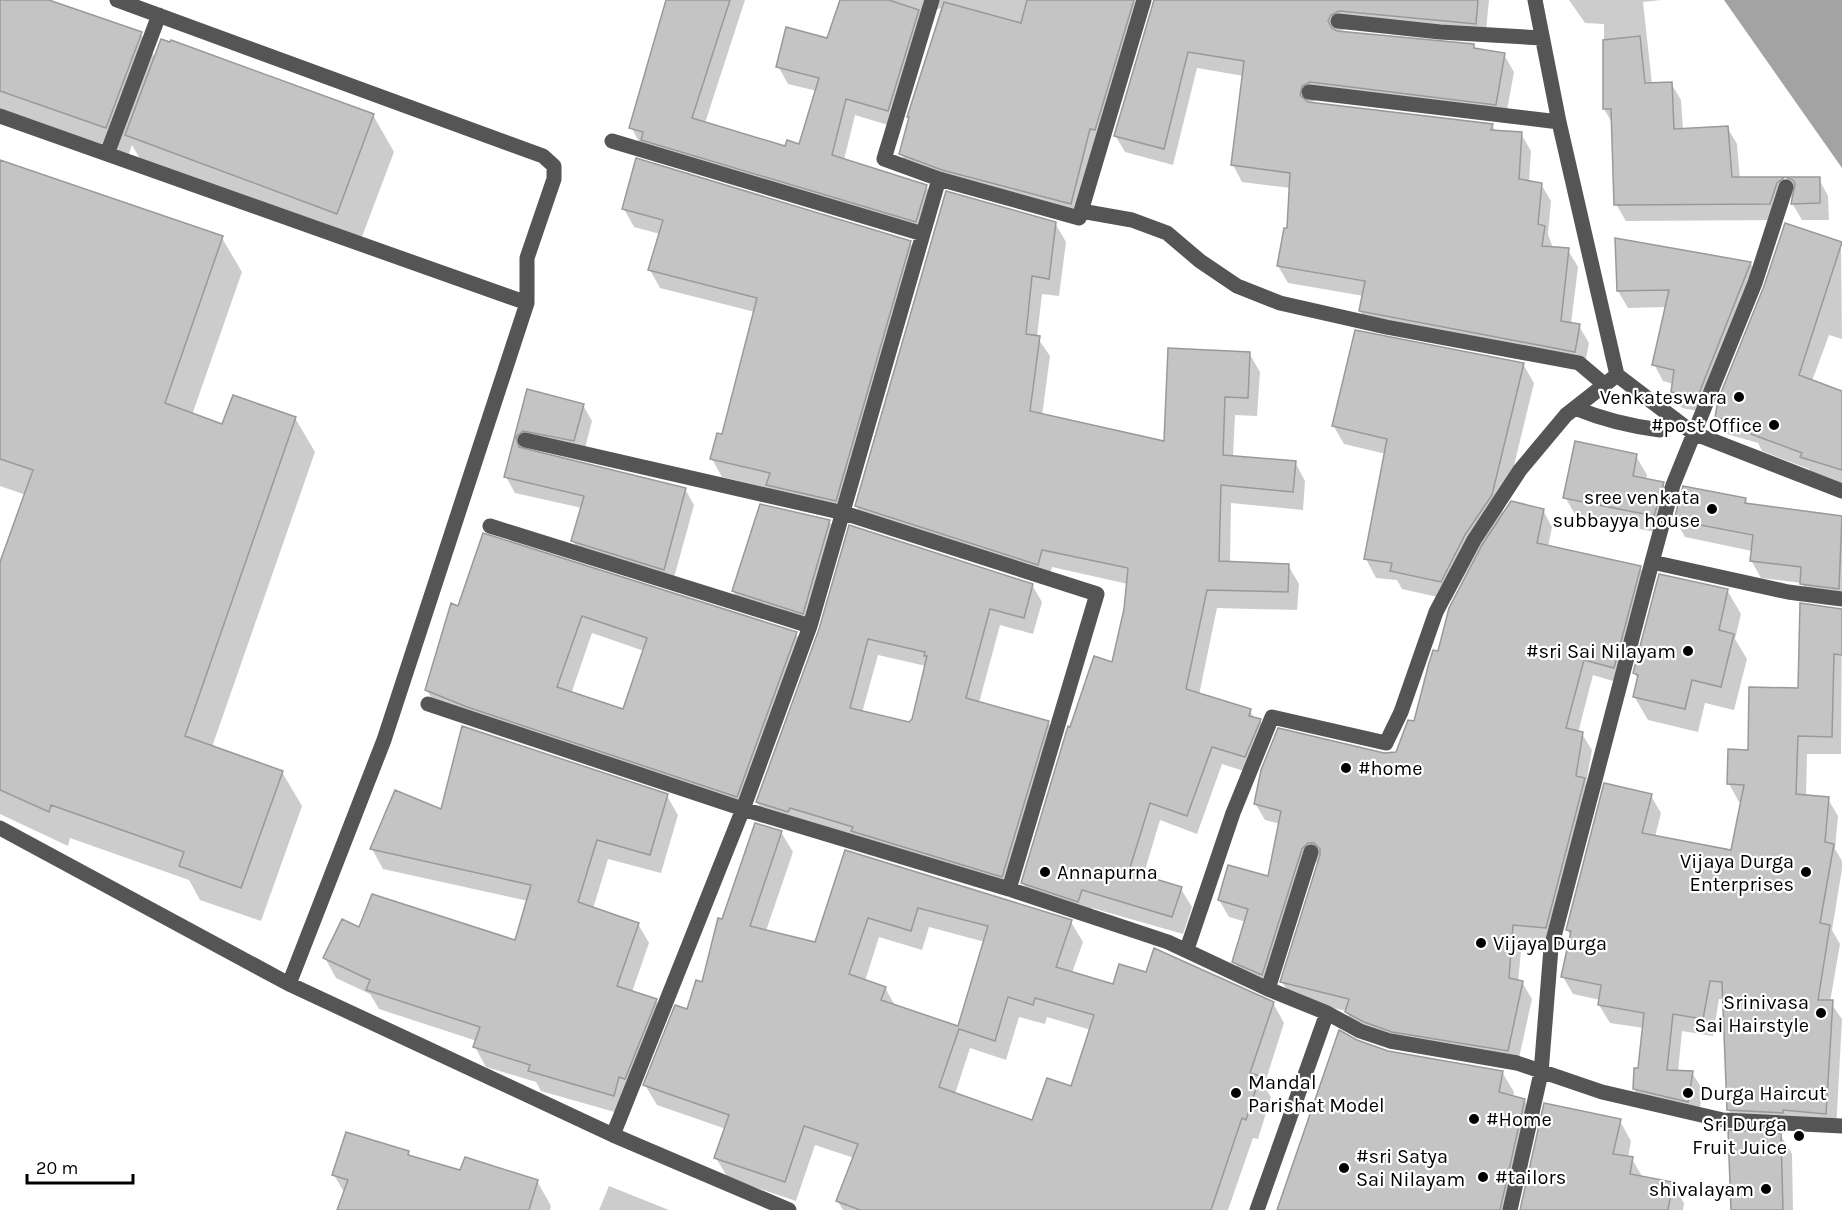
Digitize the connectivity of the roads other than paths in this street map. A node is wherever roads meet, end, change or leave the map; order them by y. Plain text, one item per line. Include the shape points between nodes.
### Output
1 (117, 0) edge
2 (932, 0) edge
3 (1144, 0) edge
4 (1535, 0) edge
5 (159, 15) junction
6 (1338, 21) dead end
7 (1542, 38) junction
8 (1309, 92) dead end
9 (0, 116) edge
10 (1559, 122) junction
11 (612, 141) dead end
12 (107, 154) junction
13 (939, 179) junction
14 (1786, 187) dead end
15 (1082, 211) junction
16 (923, 234) junction
17 (527, 303) junction
18 (1617, 375) junction
19 (1605, 385) junction
20 (1575, 408) junction
21 (1674, 419) junction
22 (1693, 433) junction
23 (525, 440) dead end
24 (1842, 491) edge
25 (844, 513) junction
26 (490, 526) dead end
27 (1652, 562) junction
28 (1842, 599) edge
29 (810, 626) junction
30 (428, 704) dead end
31 (743, 809) junction
32 (0, 828) edge
33 (1311, 852) dead end
34 (1009, 889) junction
35 (1186, 949) junction
36 (289, 984) junction
37 (1268, 989) junction
38 (1327, 1013) junction
39 (1541, 1073) junction
40 (1842, 1126) edge
41 (613, 1135) junction
42 (789, 1210) edge
43 (1257, 1210) edge
44 (1510, 1210) edge

1 - 5 street
2 - 13 street via 884,159
3 - 15 street
4 - 7 street
5 - 12 street
5 - 17 street via 543,156 554,166 554,179 527,258
6 - 7 street
7 - 10 street
8 - 10 street
9 - 12 street
10 - 18 street
11 - 16 street
12 - 17 street
13 - 15 street via 1079,218
13 - 16 street
14 - 22 street via 1755,283
15 - 19 street via 1132,220 1167,233 1237,286 1280,303 1579,363
16 - 25 street
17 - 36 street via 384,740
18 - 19 street
18 - 21 street
19 - 20 street
20 - 21 street via 1606,422 1660,430
20 - 35 street via 1520,470 1474,540 1436,612 1386,743 1272,717 1233,813
21 - 22 street
22 - 24 street
22 - 27 street via 1673,485
23 - 25 street
25 - 29 street
25 - 34 street via 1097,594
26 - 29 street
27 - 28 street via 1788,592
27 - 39 street via 1551,948
29 - 31 street
30 - 31 street
31 - 34 street
31 - 41 street
32 - 36 street
33 - 37 street
34 - 35 street
35 - 37 street
36 - 41 street
37 - 38 street
38 - 39 street via 1360,1031 1390,1041 1517,1063
38 - 43 street
39 - 40 street via 1602,1092 1723,1120
39 - 44 street
41 - 42 street

